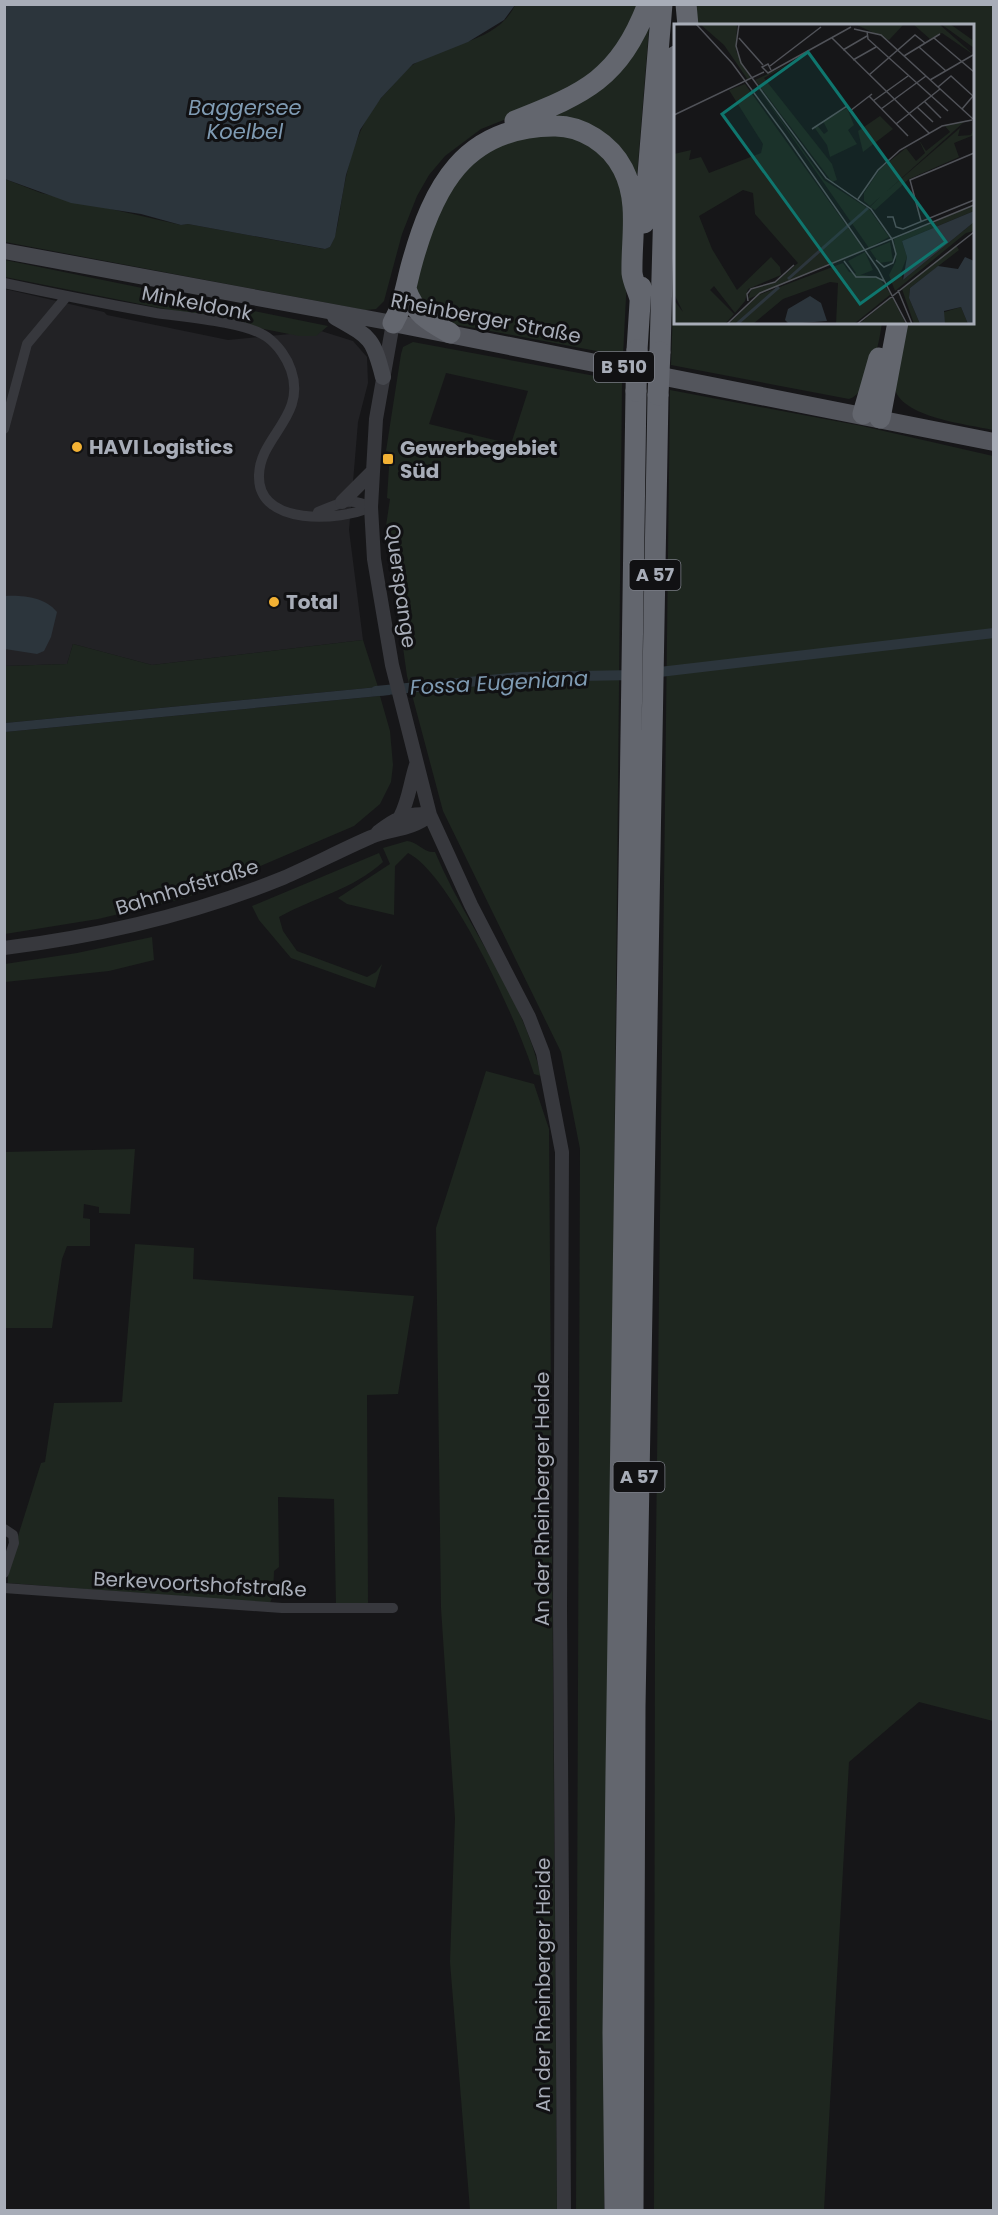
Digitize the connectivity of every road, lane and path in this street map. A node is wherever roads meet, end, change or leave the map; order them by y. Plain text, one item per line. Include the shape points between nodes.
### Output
1 (648, 4) edge
2 (662, 4) edge
3 (680, 4) edge
4 (686, 4) edge
5 (678, 24) edge
6 (688, 24) edge
7 (674, 67) edge
8 (674, 230) edge
9 (4, 251) edge
10 (662, 271) junction
11 (4, 283) edge
12 (406, 289) junction
13 (67, 296) junction
14 (640, 299) junction
15 (324, 311) junction
16 (393, 323) junction
17 (888, 324) edge
18 (897, 324) edge
19 (450, 333) junction
20 (383, 377) junction
21 (872, 416) junction
22 (4, 429) edge
23 (993, 442) edge
24 (373, 471) junction
25 (342, 502) junction
26 (371, 507) junction
27 (307, 517) junction
28 (643, 649) junction
29 (640, 746) junction
30 (416, 765) junction
31 (430, 815) junction
32 (400, 817) junction
33 (373, 837) junction
34 (4, 948) edge
35 (4, 1529) edge
36 (4, 1573) edge
37 (4, 1588) edge
38 (393, 1608) dead end
39 (564, 2211) edge
40 (615, 2211) edge
41 (633, 2211) edge

1 - 16 highway via 626,50 599,81 557,105 474,140 435,176 422,195 396,275
2 - 14 highway, A 57
3 - 5 highway
4 - 6 highway
7 - 10 highway, A 57 via 665,165
8 - 10 highway via 669,259
9 - 15 main road, Rheinberger Straße
10 - 28 highway, A 57, bridge
11 - 13 street, Minkeldonk
12 - 14 highway via 433,201 455,167 486,143 509,134 560,126 599,141 623,169 634,224 632,275
12 - 16 highway
12 - 19 highway via 425,319
13 - 22 street via 27,344
13 - 27 street, Minkeldonk via 255,331 278,347 292,373 294,394 286,420 261,465 260,483 267,498 282,512
14 - 28 highway, A 57, bridge via 636,391
15 - 16 main road, Rheinberger Straße
15 - 20 main road via 365,334 375,347
16 - 19 main road, Rheinberger Straße / B 510
16 - 20 street, Querspange
17 - 21 highway
18 - 21 highway
19 - 21 main road, Rheinberger Straße / B 510
20 - 24 street, Querspange
21 - 23 main road, Rheinberger Straße / B 510
24 - 25 street
24 - 26 street, Querspange
25 - 26 street via 357,500
25 - 27 street
26 - 27 street, Minkeldonk via 358,513
26 - 30 street, Querspange via 374,559 392,665
28 - 29 highway, A 57
29 - 40 highway, A 57 via 614,1985
29 - 41 highway, A 57
30 - 31 street, Querspange
30 - 32 street via 411,793
31 - 32 street
31 - 33 street, Bahnhofstraße via 411,827
31 - 39 street, An der Rheinberger Heide via 529,1017 545,1062 562,1152
32 - 33 street, Bahnhofstraße
33 - 34 street, Bahnhofstraße via 291,874 195,909 117,930
35 - 36 street via 13,1535 14,1543
37 - 38 street, Berkevoortshofstraße via 282,1608

